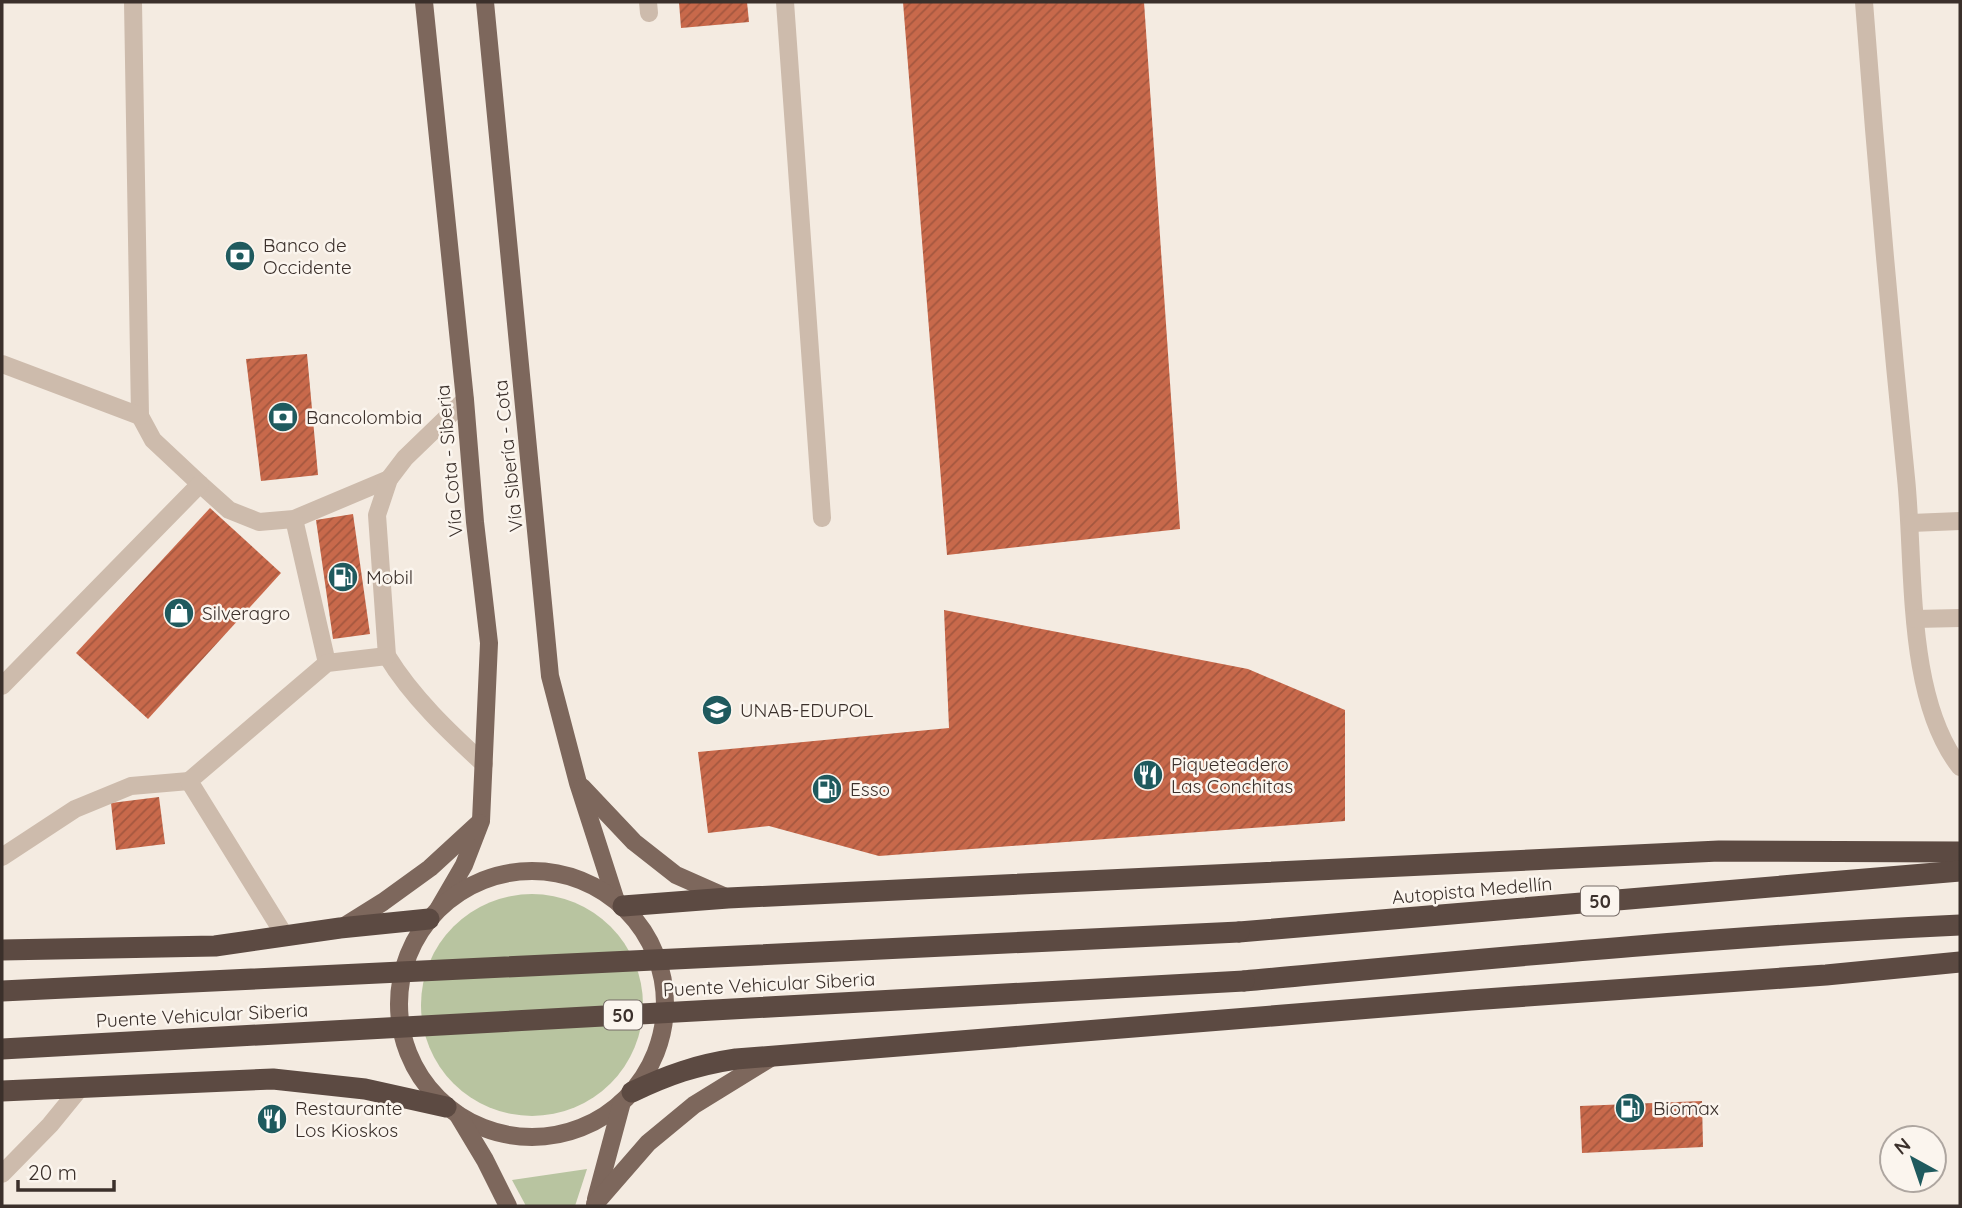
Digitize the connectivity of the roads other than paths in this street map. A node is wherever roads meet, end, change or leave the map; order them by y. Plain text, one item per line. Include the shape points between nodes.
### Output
1 (133, 2) edge
2 (424, 2) edge
3 (485, 2) edge
4 (785, 2) edge
5 (1864, 2) edge
6 (2, 364) edge
7 (465, 400) junction
8 (140, 416) junction
9 (389, 479) junction
10 (200, 484) junction
11 (822, 518) dead end
12 (294, 519) junction
13 (1960, 522) edge
14 (1911, 523) junction
15 (1960, 618) edge
16 (1915, 619) junction
17 (387, 656) junction
18 (327, 663) junction
19 (2, 686) edge
20 (484, 764) junction
21 (1960, 767) edge
22 (190, 781) junction
23 (578, 783) junction
24 (481, 821) junction
25 (1960, 852) edge
26 (2, 857) edge
27 (1960, 871) edge
28 (728, 898) junction
29 (619, 902) junction
30 (434, 914) junction
31 (1960, 925) edge
32 (340, 928) junction
33 (1239, 932) joint
34 (285, 936) junction
35 (2, 950) edge
36 (1960, 962) edge
37 (2, 991) edge
38 (2, 1049) edge
39 (772, 1057) junction
40 (81, 1087) junction
41 (2, 1091) edge
42 (627, 1097) junction
43 (452, 1111) junction
44 (2, 1174) edge
45 (595, 1205) edge
46 (508, 1206) edge

1 - 8 lane
2 - 7 main road, Vía Cota - Siberia
3 - 23 main road, Vía Sibería - Cota via 550,676
4 - 11 lane
5 - 14 lane
6 - 8 lane
7 - 9 lane
7 - 20 main road, Vía Cota - Siberia via 489,643
8 - 10 lane via 153,440
9 - 12 lane
9 - 17 lane via 377,515
10 - 12 lane via 229,510 259,522
10 - 19 lane
12 - 18 lane
13 - 14 lane
14 - 16 lane
15 - 16 lane
16 - 21 lane via 1926,692 1949,752
17 - 18 lane
17 - 20 lane via 419,698
18 - 22 lane
20 - 24 main road, Vía Cota - Siberia
22 - 26 lane via 131,786 75,809
22 - 34 lane
23 - 28 main road via 634,842 677,876
23 - 29 main road, Vía Sibería - Cota
24 - 30 main road, Vía Cota - Siberia via 464,866
24 - 32 main road via 430,868
25 - 28 highway via 1719,851
27 - 33 highway, Autopista Medellín / 50
28 - 29 highway
29 - 30 main road via 582,879 544,870 506,873 470,885
29 - 42 main road via 649,937 663,976 665,1017 654,1057
30 - 32 highway
30 - 43 main road, Vía Cota - Siberia via 408,955 398,996 403,1037 419,1076
31 - 38 highway, Puente Vehicular Siberia / 50, bridge via 1808,932 1244,981
32 - 34 highway
33 - 37 highway, Puente Vehicular Siberia / 50, bridge
34 - 35 highway via 215,946
36 - 39 highway
39 - 42 highway via 699,1065
39 - 45 main road via 694,1105 648,1143
40 - 41 highway
40 - 43 highway via 273,1079 365,1089
40 - 44 lane
42 - 43 main road via 593,1122 559,1134 524,1137 490,1130
42 - 45 main road
43 - 46 main road, Vía Cota - Siberia via 485,1160

